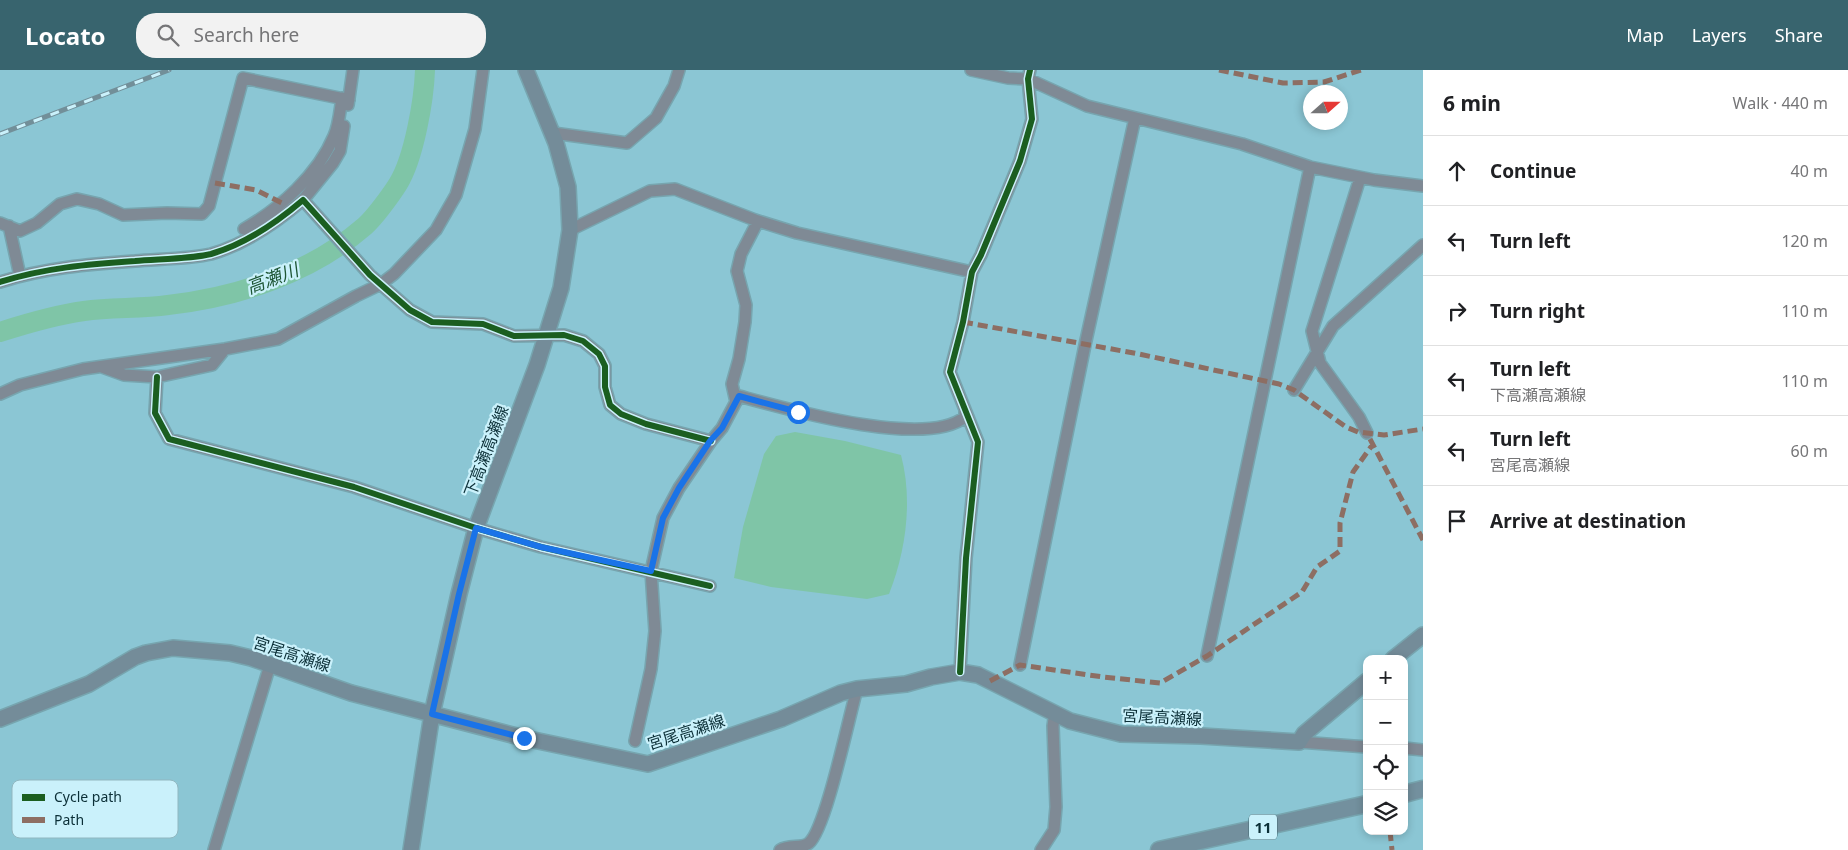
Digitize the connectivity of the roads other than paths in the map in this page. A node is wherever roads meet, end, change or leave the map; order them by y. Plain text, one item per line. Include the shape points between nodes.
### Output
1 (353, 70) edge
2 (483, 70) edge
3 (526, 70) edge
4 (679, 70) edge
5 (971, 70) edge
6 (1029, 74) edge
7 (346, 99) junction
8 (1135, 118) junction
9 (553, 133) junction
10 (1310, 167) junction
11 (1360, 178) junction
12 (1423, 186) edge
13 (304, 203) junction
14 (758, 221) junction
15 (5, 225) edge
16 (244, 229) dead end
17 (570, 230) junction
18 (1423, 245) edge
19 (972, 272) junction
20 (20, 276) junction
21 (0, 282) edge
22 (381, 284) junction
23 (546, 335) junction
24 (225, 349) junction
25 (1317, 351) junction
26 (100, 366) junction
27 (157, 377) junction
28 (1294, 390) dead end
29 (0, 394) edge
30 (736, 402) junction
31 (965, 411) junction
32 (1367, 433) dead end
33 (710, 441) junction
34 (476, 528) junction
35 (651, 571) junction
36 (710, 586) dead end
37 (1423, 635) edge
38 (1398, 655) edge
39 (1207, 656) dead end
40 (270, 664) junction
41 (1020, 665) dead end
42 (960, 672) junction
43 (1363, 684) edge
44 (857, 689) junction
45 (1055, 712) junction
46 (432, 714) junction
47 (0, 719) edge
48 (635, 741) dead end
49 (1299, 742) junction
50 (1363, 747) edge
51 (1408, 748) edge
52 (1423, 750) edge
53 (1423, 789) edge
54 (1408, 793) edge
55 (1363, 805) edge
56 (214, 850) edge
57 (411, 850) edge
58 (780, 850) edge
59 (1041, 850) edge
60 (1159, 850) edge

1 - 7 street
2 - 22 street via 475,129 456,196 436,230
3 - 9 main road, 下高瀬高瀬線
4 - 9 street via 656,118 627,143
5 - 6 street via 1008,78
6 - 8 street via 1087,106
6 - 19 street via 1032,120 1020,160
7 - 13 street via 340,151
7 - 15 street via 243,78 209,206 202,214 123,215 99,204 77,199 60,204 37,223 20,231
7 - 16 street via 335,136 321,159 280,205
8 - 10 street via 1242,144
8 - 41 street
9 - 17 main road, 下高瀬高瀬線 via 568,187
10 - 11 street
10 - 39 street
11 - 12 street
11 - 25 street via 1312,331
13 - 20 street via 247,239 210,254 94,263
13 - 22 street
14 - 17 street via 675,189 650,191
14 - 19 street via 797,233
14 - 30 street via 741,254 737,271 746,305 739,360 732,384
15 - 20 street
17 - 23 main road, 下高瀬高瀬線 via 561,288
18 - 25 street via 1333,326
19 - 31 street via 950,372
20 - 21 street
22 - 23 street via 410,310 432,322 483,324 514,336
22 - 24 street via 278,339
23 - 33 street via 564,335 583,341 599,354 610,405 621,414
23 - 34 main road, 下高瀬高瀬線
24 - 26 street
24 - 27 street via 212,365
25 - 28 street
25 - 32 street via 1320,363
26 - 27 street via 124,375
26 - 29 street via 20,384
27 - 34 street via 155,413 169,439 354,487
30 - 31 street via 739,396 798,412 911,430 958,422 965,417
30 - 33 street via 722,428
31 - 42 street via 978,442 966,558
33 - 35 street via 663,518
34 - 35 street via 541,547
34 - 46 main road, 下高瀬高瀬線
35 - 36 street
35 - 48 street via 654,641
37 - 38 main road
40 - 46 main road, 宮尾高瀬線 via 351,693
40 - 47 main road, 宮尾高瀬線 via 230,653 173,648 158,650 135,657 89,684
40 - 56 street
42 - 44 main road, 宮尾高瀬線 via 906,684
42 - 45 main road, 宮尾高瀬線 via 978,675
43 - 49 main road via 1304,734
44 - 46 main road, 宮尾高瀬線 via 781,719 648,764 524,738
44 - 58 street via 819,828 805,846 789,846
45 - 49 main road, 宮尾高瀬線 via 1070,721 1121,734
45 - 59 street via 1054,830
46 - 57 main road, 下高瀬高瀬線
49 - 50 street
51 - 52 street
53 - 54 highway
55 - 60 highway, 11

